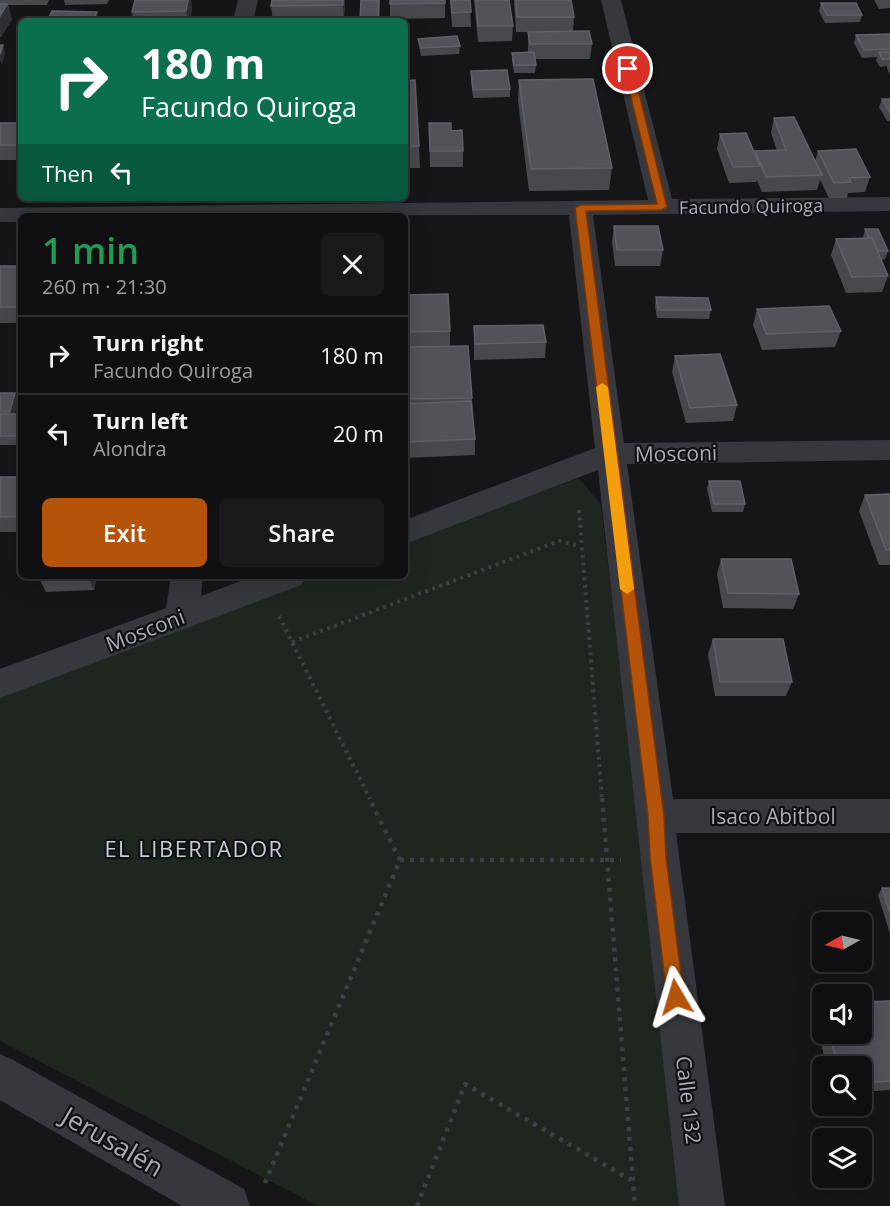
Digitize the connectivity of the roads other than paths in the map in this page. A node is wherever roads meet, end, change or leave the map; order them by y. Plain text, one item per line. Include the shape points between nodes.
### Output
1 (248, 0) edge
2 (611, 0) edge
3 (244, 18) edge
4 (890, 204) edge
5 (208, 205) edge
6 (662, 207) junction
7 (580, 208) junction
8 (42, 213) edge
9 (236, 213) edge
10 (296, 213) edge
11 (18, 214) edge
12 (0, 215) edge
13 (890, 450) edge
14 (610, 454) junction
15 (408, 531) edge
16 (187, 579) edge
17 (277, 581) edge
18 (182, 615) junction
19 (0, 684) edge
20 (656, 816) junction
21 (890, 816) edge
22 (0, 1076) edge
23 (227, 1206) edge
24 (702, 1206) edge

1 - 3 street
2 - 6 street
4 - 6 street, Facundo Quiroga
5 - 8 street, Facundo Quiroga
5 - 9 street, Facundo Quiroga
6 - 7 street, Facundo Quiroga
7 - 10 street, Facundo Quiroga
7 - 14 street, Calle 132
11 - 12 street, Facundo Quiroga
13 - 14 street, Mosconi
14 - 15 street, Mosconi
14 - 20 street, Calle 132
16 - 18 street
17 - 18 street, Mosconi
18 - 19 street, Mosconi
20 - 21 street, Isaco Abitbol
20 - 24 street, Calle 132
22 - 23 street, Jerusalén

